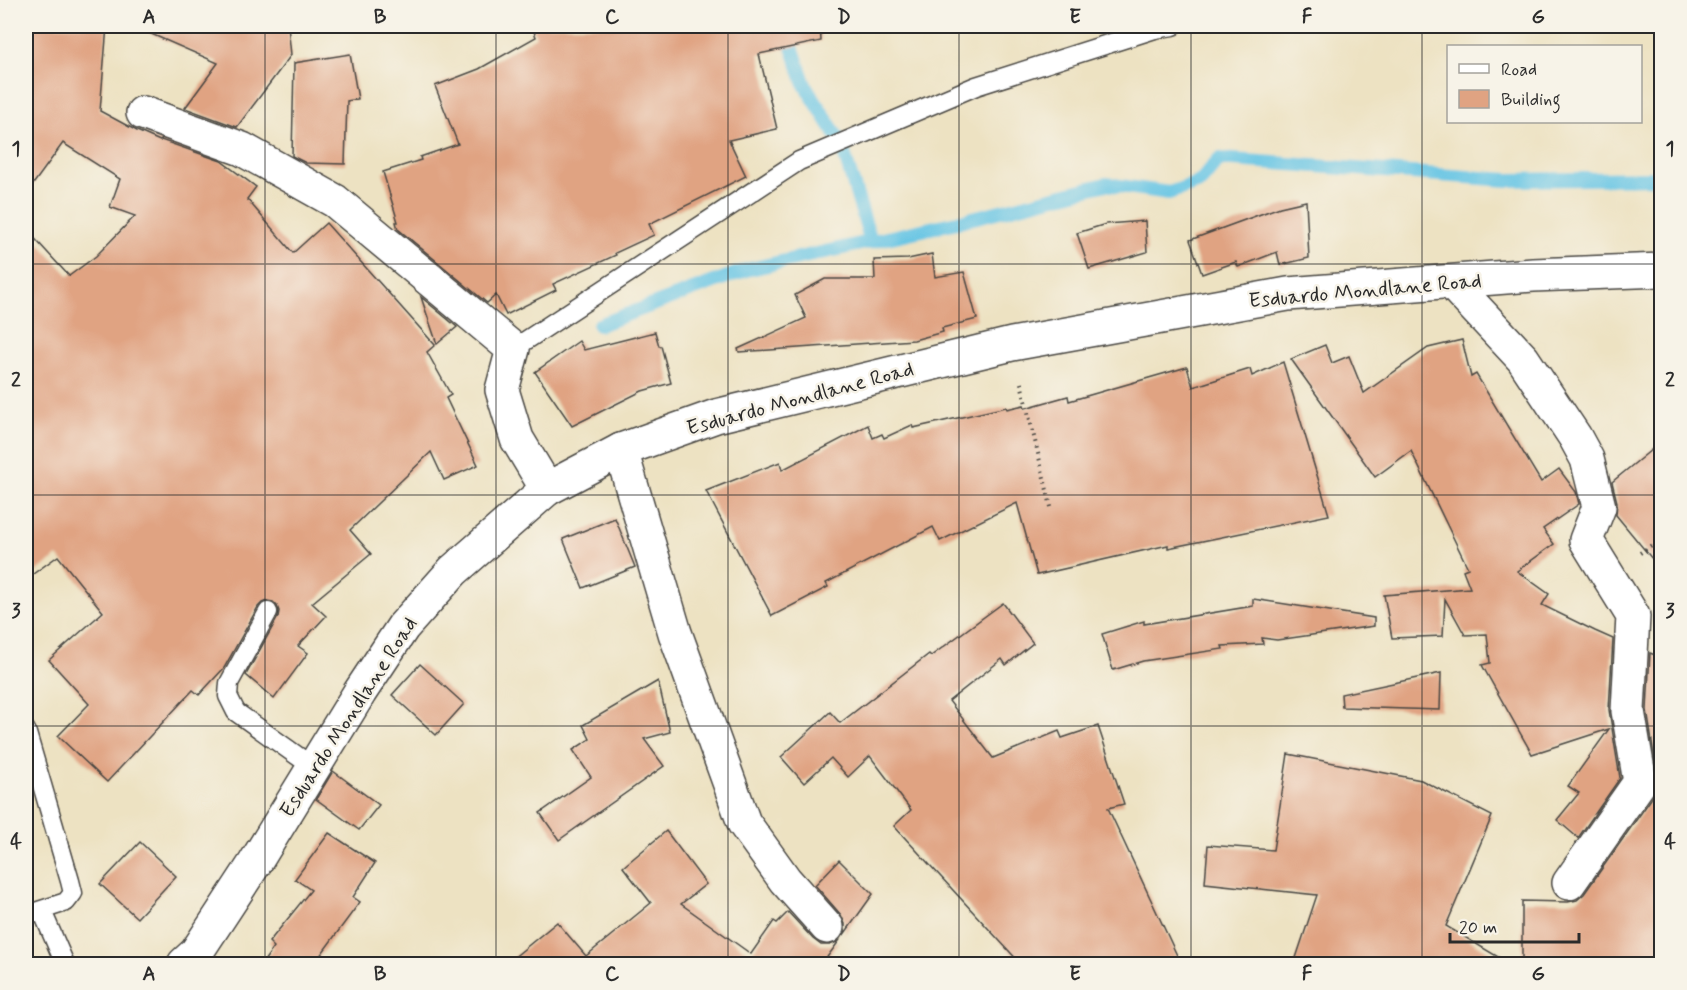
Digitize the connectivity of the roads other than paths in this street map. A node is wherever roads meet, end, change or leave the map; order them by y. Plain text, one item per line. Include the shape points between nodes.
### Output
1 (1173, 26) edge
2 (142, 113) dead end
3 (1662, 270) edge
4 (1451, 282) junction
5 (513, 349) junction
6 (621, 450) junction
7 (547, 489) junction
8 (268, 612) dead end
9 (26, 730) edge
10 (313, 767) junction
11 (1569, 883) dead end
12 (34, 913) edge
13 (827, 927) dead end
14 (65, 964) edge
15 (184, 964) edge

1 - 5 lane via 976,86 799,161
2 - 5 street via 242,149 335,201
3 - 4 street, Esduardo Mondlane Road
4 - 6 street, Esduardo Mondlane Road via 1288,294 1012,344 716,416
4 - 11 street via 1523,358 1587,459 1599,507 1586,540 1633,616 1628,711 1640,782
5 - 7 street via 502,390 517,440
6 - 7 street, Esduardo Mondlane Road
6 - 13 street via 675,633 744,823 785,880
7 - 10 street, Esduardo Mondlane Road via 453,570 403,627
8 - 10 lane via 229,683 228,696 236,712
9 - 12 lane via 73,893 66,902
10 - 15 street, Esduardo Mondlane Road via 255,863 196,953
12 - 14 lane

